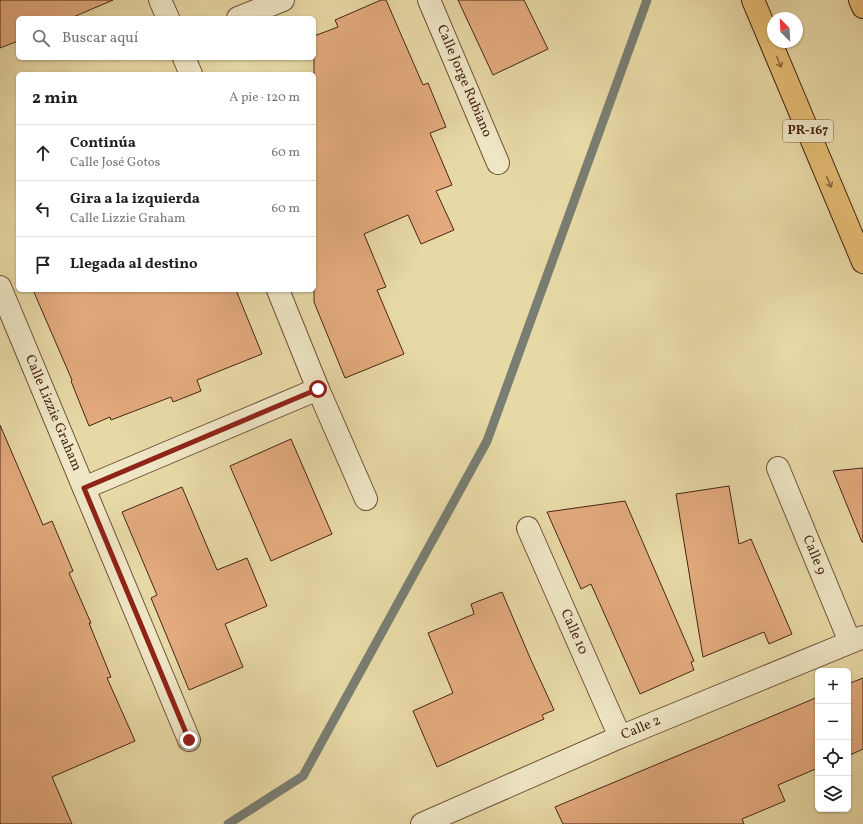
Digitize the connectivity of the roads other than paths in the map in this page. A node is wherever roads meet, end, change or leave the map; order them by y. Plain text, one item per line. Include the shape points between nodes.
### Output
1 (160, 0) edge
2 (283, 0) edge
3 (429, 0) edge
4 (753, 0) edge
5 (860, 0) edge
6 (863, 7) edge
7 (167, 16) edge
8 (243, 16) edge
9 (185, 60) edge
10 (190, 72) edge
11 (498, 163) dead end
12 (863, 262) edge
13 (0, 286) edge
14 (279, 292) edge
15 (318, 389) junction
16 (778, 468) dead end
17 (84, 488) junction
18 (366, 499) dead end
19 (528, 528) dead end
20 (856, 640) edge
21 (620, 737) junction
22 (189, 740) dead end
23 (422, 824) edge

1 - 7 street
2 - 8 street
3 - 11 street, Calle Jorge Rubiano
4 -> 12 main road, PR-167
5 - 6 main road
9 - 10 street
13 - 17 street, Calle Lizzie Graham
14 - 15 street
15 - 17 street
15 - 18 street
16 - 20 street, Calle 9
17 - 22 street, Calle Lizzie Graham
19 - 21 street, Calle 10
20 - 21 street, Calle 2
21 - 23 street, Calle 2

